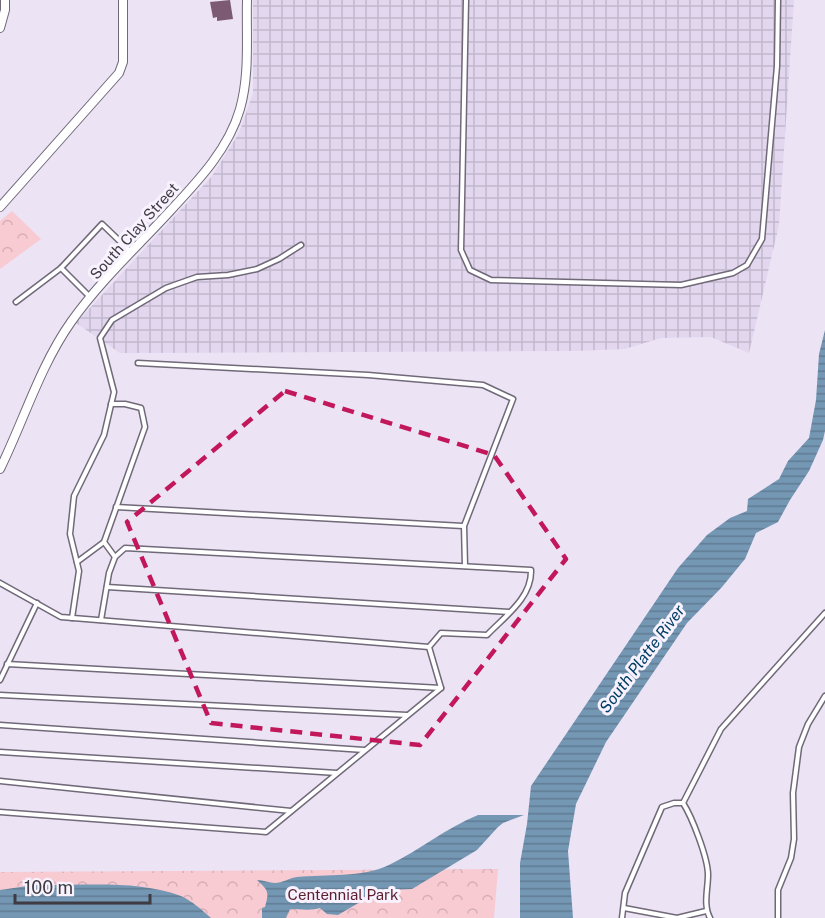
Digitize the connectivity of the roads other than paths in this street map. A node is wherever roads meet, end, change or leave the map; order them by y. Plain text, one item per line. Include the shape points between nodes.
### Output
1 (5, 0) edge
2 (123, 0) edge
3 (247, 0) edge
4 (466, 0) edge
5 (778, 0) edge
6 (0, 28) edge
7 (0, 207) edge
8 (301, 245) dead end
9 (131, 253) junction
10 (61, 268) junction
11 (91, 298) junction
12 (16, 302) dead end
13 (138, 363) dead end
14 (111, 404) junction
15 (0, 469) edge
16 (116, 507) junction
17 (464, 526) junction
18 (104, 542) junction
19 (115, 557) junction
20 (77, 562) junction
21 (465, 566) junction
22 (0, 583) edge
23 (107, 586) junction
24 (37, 603) junction
25 (509, 612) junction
26 (825, 613) edge
27 (72, 618) junction
28 (101, 620) junction
29 (429, 647) junction
30 (7, 664) junction
31 (0, 680) edge
32 (441, 688) junction
33 (0, 695) edge
34 (825, 696) edge
35 (407, 715) junction
36 (0, 725) edge
37 (365, 750) junction
38 (0, 752) edge
39 (337, 773) junction
40 (0, 781) edge
41 (683, 803) junction
42 (291, 811) junction
43 (0, 812) edge
44 (624, 908) junction
45 (706, 911) junction
46 (622, 918) edge
47 (710, 918) edge
48 (778, 918) edge

1 - 6 street
2 - 7 street via 123,62 119,73
3 - 9 street, South Clay Street via 246,77 230,135 201,177
4 - 5 lane via 461,250 470,270 491,280 681,285 733,273 747,265 762,239 777,66
8 - 14 lane via 257,269 197,277 166,288 112,320 100,338 114,392
9 - 10 lane via 102,224
9 - 11 street, South Clay Street
10 - 11 lane
10 - 12 lane
11 - 15 street, South Clay Street via 55,347
13 - 17 lane via 483,385 513,399
14 - 16 lane via 141,408 145,428
14 - 20 lane via 104,435 74,496 70,534
16 - 17 lane
16 - 18 lane
17 - 21 lane
18 - 19 lane
18 - 20 lane
19 - 21 lane via 125,549
19 - 23 lane
20 - 27 lane
21 - 25 lane via 531,570 528,592
22 - 24 lane
23 - 25 lane
23 - 28 lane
24 - 27 lane via 61,617
24 - 30 lane
25 - 29 lane via 487,634 441,633
26 - 41 lane via 721,729
27 - 28 lane
28 - 29 lane
29 - 32 lane
30 - 31 lane
30 - 32 lane
32 - 35 lane
33 - 35 lane
34 - 48 lane via 799,747 794,839 778,890
35 - 37 lane
36 - 37 lane
37 - 39 lane
38 - 39 lane
39 - 42 lane
40 - 42 lane
41 - 44 lane via 662,807 625,893
41 - 45 lane via 709,872
42 - 43 lane via 266,832
44 - 45 lane via 677,918
44 - 46 lane
45 - 47 lane

